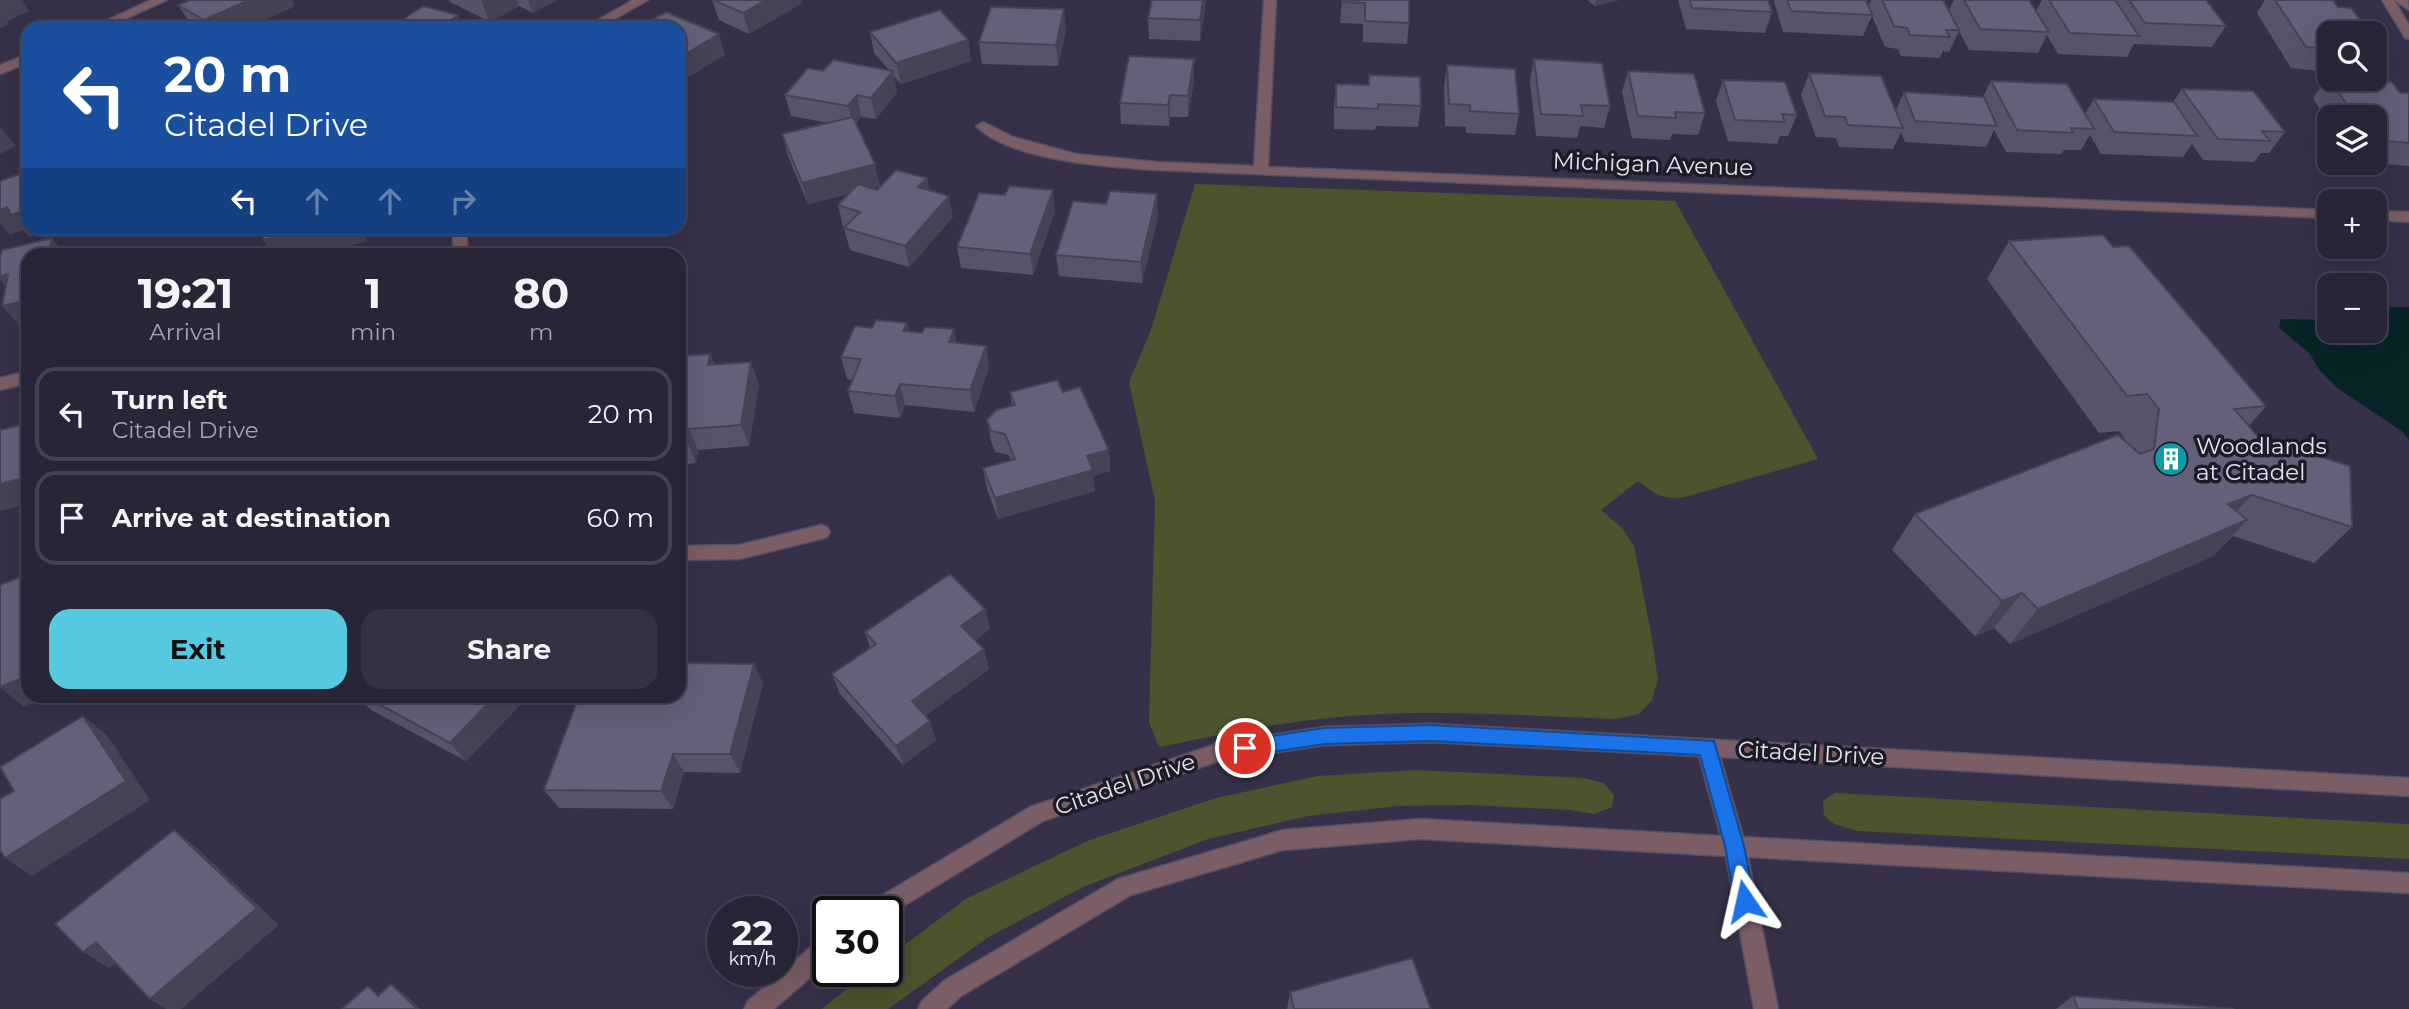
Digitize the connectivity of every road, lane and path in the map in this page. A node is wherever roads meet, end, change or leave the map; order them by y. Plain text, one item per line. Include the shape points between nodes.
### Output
1 (161, 0) edge
2 (642, 0) edge
3 (1270, 0) edge
4 (2388, 0) edge
5 (2400, 0) edge
6 (2409, 6) edge
7 (112, 21) edge
8 (603, 21) edge
9 (2409, 35) edge
10 (21, 61) edge
11 (0, 70) edge
12 (983, 126) dead end
13 (1261, 171) junction
14 (2317, 214) edge
15 (2387, 216) edge
16 (2409, 217) edge
17 (21, 379) edge
18 (0, 384) edge
19 (821, 532) dead end
20 (686, 554) edge
21 (1707, 747) junction
22 (2409, 787) edge
23 (1735, 846) junction
24 (2409, 883) edge
25 (901, 896) edge
26 (812, 961) edge
27 (756, 1009) edge
28 (930, 1009) edge
29 (1766, 1009) edge

1 - 7 street
2 - 8 street
3 - 13 street
4 - 9 street
5 - 6 street
10 - 11 street
12 - 13 street, Michigan Avenue via 1026,148 1090,160
13 - 14 street, Michigan Avenue
15 - 16 street
17 - 18 street
19 - 20 street via 739,552
21 - 22 street, Citadel Drive
21 - 23 street
21 - 25 street, Citadel Drive via 1431,733 1324,736 1219,752 1037,814
23 - 24 street
23 - 28 street via 1421,829 1283,840 1126,886 953,988
23 - 29 street
26 - 27 street

